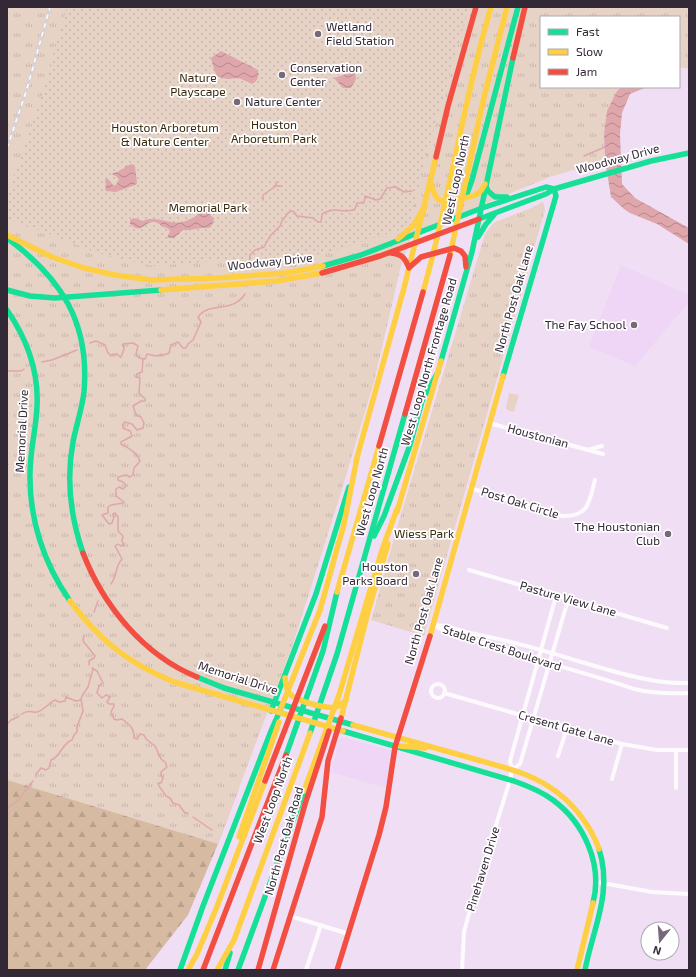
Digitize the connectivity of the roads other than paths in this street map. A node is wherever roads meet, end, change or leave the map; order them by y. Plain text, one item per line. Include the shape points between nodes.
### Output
1 (476, 7) edge
2 (486, 7) edge
3 (491, 7) edge
4 (507, 7) edge
5 (518, 7) edge
6 (525, 7) edge
7 (483, 32) junction
8 (689, 153) edge
9 (488, 178) junction
10 (469, 180) junction
11 (431, 183) junction
12 (486, 186) junction
13 (554, 189) junction
14 (521, 195) junction
15 (425, 206) junction
16 (482, 208) junction
17 (497, 212) junction
18 (479, 219) junction
19 (418, 234) junction
20 (7, 236) edge
21 (395, 241) junction
22 (416, 243) junction
23 (390, 252) junction
24 (472, 252) junction
25 (409, 268) junction
26 (467, 272) junction
27 (217, 278) junction
28 (218, 286) junction
29 (7, 290) edge
30 (7, 310) edge
31 (438, 372) junction
32 (489, 423) junction
33 (602, 446) dead end
34 (587, 450) junction
35 (603, 454) dead end
36 (357, 458) junction
37 (595, 480) dead end
38 (470, 488) junction
39 (397, 509) junction
40 (366, 553) junction
41 (469, 570) dead end
42 (336, 596) junction
43 (556, 596) junction
44 (568, 600) junction
45 (433, 625) junction
46 (667, 628) dead end
47 (540, 650) junction
48 (552, 653) junction
49 (537, 660) junction
50 (549, 664) junction
51 (620, 673) junction
52 (285, 676) junction
53 (617, 683) junction
54 (689, 684) edge
55 (292, 685) junction
56 (444, 693) dead end
57 (689, 693) edge
58 (346, 700) junction
59 (275, 702) junction
60 (271, 711) junction
61 (522, 715) junction
62 (333, 719) junction
63 (534, 719) junction
64 (340, 721) junction
65 (330, 727) junction
66 (567, 728) junction
67 (337, 730) junction
68 (517, 736) junction
69 (398, 738) junction
70 (527, 738) junction
71 (622, 744) junction
72 (395, 747) junction
73 (689, 750) edge
74 (445, 751) junction
75 (676, 751) junction
76 (558, 756) dead end
77 (512, 770) junction
78 (612, 778) dead end
79 (510, 780) junction
80 (676, 788) dead end
81 (596, 882) junction
82 (604, 884) junction
83 (689, 894) edge
84 (216, 909) junction
85 (290, 916) junction
86 (321, 925) junction
87 (349, 934) junction
88 (234, 940) junction
89 (204, 968) edge
90 (180, 970) edge
91 (188, 970) edge
92 (217, 970) edge
93 (225, 970) edge
94 (238, 970) edge
95 (258, 970) edge
96 (273, 970) edge
97 (306, 970) edge
98 (337, 970) edge
99 (462, 970) edge
100 (577, 970) edge
101 (585, 970) edge

1 - 11 main road via 456,73
2 - 7 main road
3 - 7 main road, West Loop North
4 - 10 main road, West Loop North via 499,34
5 - 10 main road
6 - 9 main road, West Loop North Frontage Road
7 - 42 main road, West Loop North via 430,268
8 - 13 main road, Woodway Drive
9 - 11 main road via 481,191 476,194 445,202 435,195
9 - 12 main road, West Loop North Frontage Road
10 - 40 main road, West Loop North via 450,261
11 - 15 main road
12 - 14 main road via 495,197
12 - 16 main road, West Loop North Frontage Road
13 - 14 main road, Woodway Drive via 546,187
13 - 17 main road, Woodway Drive
13 - 32 main road, North Post Oak Lane via 556,196
14 - 16 main road, Woodway Drive
15 - 19 main road
15 - 21 main road via 414,225
16 - 18 main road, West Loop North Frontage Road
16 - 19 main road, Woodway Drive
17 - 18 main road, Woodway Drive
17 - 24 main road via 480,233
18 - 22 main road, Woodway Drive
18 - 24 main road, West Loop North Frontage Road
19 - 21 main road, Woodway Drive
19 - 22 main road
20 - 27 main road, Woodway Drive via 52,257 115,275 151,280
20 - 59 main road, Memorial Drive via 36,260 57,284 70,307 81,341 84,392 70,465 71,497 84,555 103,595 135,635 172,664 215,685
21 - 27 main road, Woodway Drive via 318,268 279,274
22 - 23 main road, Woodway Drive
22 - 25 main road
23 - 25 main road via 404,256
23 - 28 main road, Woodway Drive via 304,278
24 - 26 main road, West Loop North Frontage Road
25 - 26 main road via 421,257 454,248 465,256
25 - 36 main road
26 - 31 main road, West Loop North Frontage Road
27 - 28 main road
28 - 29 main road, Woodway Drive via 55,298 30,296
30 - 60 main road, Memorial Drive via 28,348 36,380 37,406 30,474 34,520 47,559 75,609 109,644 154,674 201,691
31 - 39 main road, West Loop North Frontage Road
31 - 40 main road via 422,401 410,445 384,516
32 - 34 street, Houstonian
32 - 38 main road, North Post Oak Lane
33 - 34 street
34 - 35 street, Houstonian
36 - 52 main road via 316,594
36 - 55 main road via 344,524 320,610
37 - 38 street, Post Oak Circle via 584,510 571,517
38 - 45 main road, North Post Oak Lane
39 - 58 main road, West Loop North Frontage Road
39 - 94 main road via 382,550 339,695
40 - 88 main road, West Loop North via 325,692
41 - 43 street, Pasture View Lane
42 - 84 main road
42 - 89 main road, West Loop North via 311,688
43 - 44 street, Pasture View Lane
43 - 47 street
44 - 46 street, Pasture View Lane
44 - 48 street
45 - 47 street, Stable Crest Boulevard
45 - 49 street, Stable Crest Boulevard
45 - 69 main road, North Post Oak Lane
47 - 48 street, Stable Crest Boulevard
47 - 49 street
48 - 50 street
48 - 51 street, Stable Crest Boulevard
49 - 50 street, Stable Crest Boulevard
49 - 61 street
50 - 53 street, Stable Crest Boulevard
50 - 63 street
51 - 53 street
51 - 54 street, Stable Crest Boulevard via 651,681
52 - 58 main road via 286,689 294,697 333,708
52 - 59 main road
53 - 57 street, Stable Crest Boulevard via 650,692
55 - 84 main road
55 - 90 main road via 271,731
56 - 61 street, Cresent Gate Lane
58 - 64 main road, West Loop North Frontage Road
59 - 60 main road
59 - 62 main road, Memorial Drive
60 - 65 main road, Memorial Drive
61 - 63 street, Cresent Gate Lane
61 - 68 street
62 - 64 main road, Memorial Drive
62 - 65 main road, North Post Oak Road
63 - 66 street, Cresent Gate Lane
63 - 70 street
64 - 67 main road
64 - 69 main road, Memorial Drive
65 - 67 main road, Memorial Drive
65 - 95 main road, North Post Oak Road via 305,804
66 - 71 street, Cresent Gate Lane
66 - 76 street
67 - 72 main road, Memorial Drive
67 - 85 main road via 327,769 322,817
68 - 70 street
68 - 77 street via 510,761
69 - 72 main road, North Post Oak Lane
69 - 74 main road, Memorial Drive
70 - 77 street via 520,764
71 - 75 street, Cresent Gate Lane
71 - 78 street
72 - 74 main road
72 - 79 main road, Memorial Drive
72 - 87 main road, North Post Oak Lane via 391,762 388,800
73 - 75 street, Cresent Gate Lane
74 - 77 main road, Memorial Drive
75 - 80 street
77 - 79 street, Pinehaven Drive
77 - 82 main road, Memorial Drive via 550,786 580,815 596,842 604,872
79 - 81 main road, Memorial Drive via 540,792 569,814 584,835 591,852
79 - 99 street, Pinehaven Drive via 466,926
81 - 82 street
81 - 100 main road, Memorial Drive via 593,907
82 - 83 street via 652,892
82 - 101 main road, Memorial Drive via 601,910
84 - 91 main road
85 - 86 street
85 - 96 main road
86 - 87 street
86 - 97 street
87 - 98 main road, North Post Oak Lane
88 - 92 main road, West Loop North
88 - 93 main road

